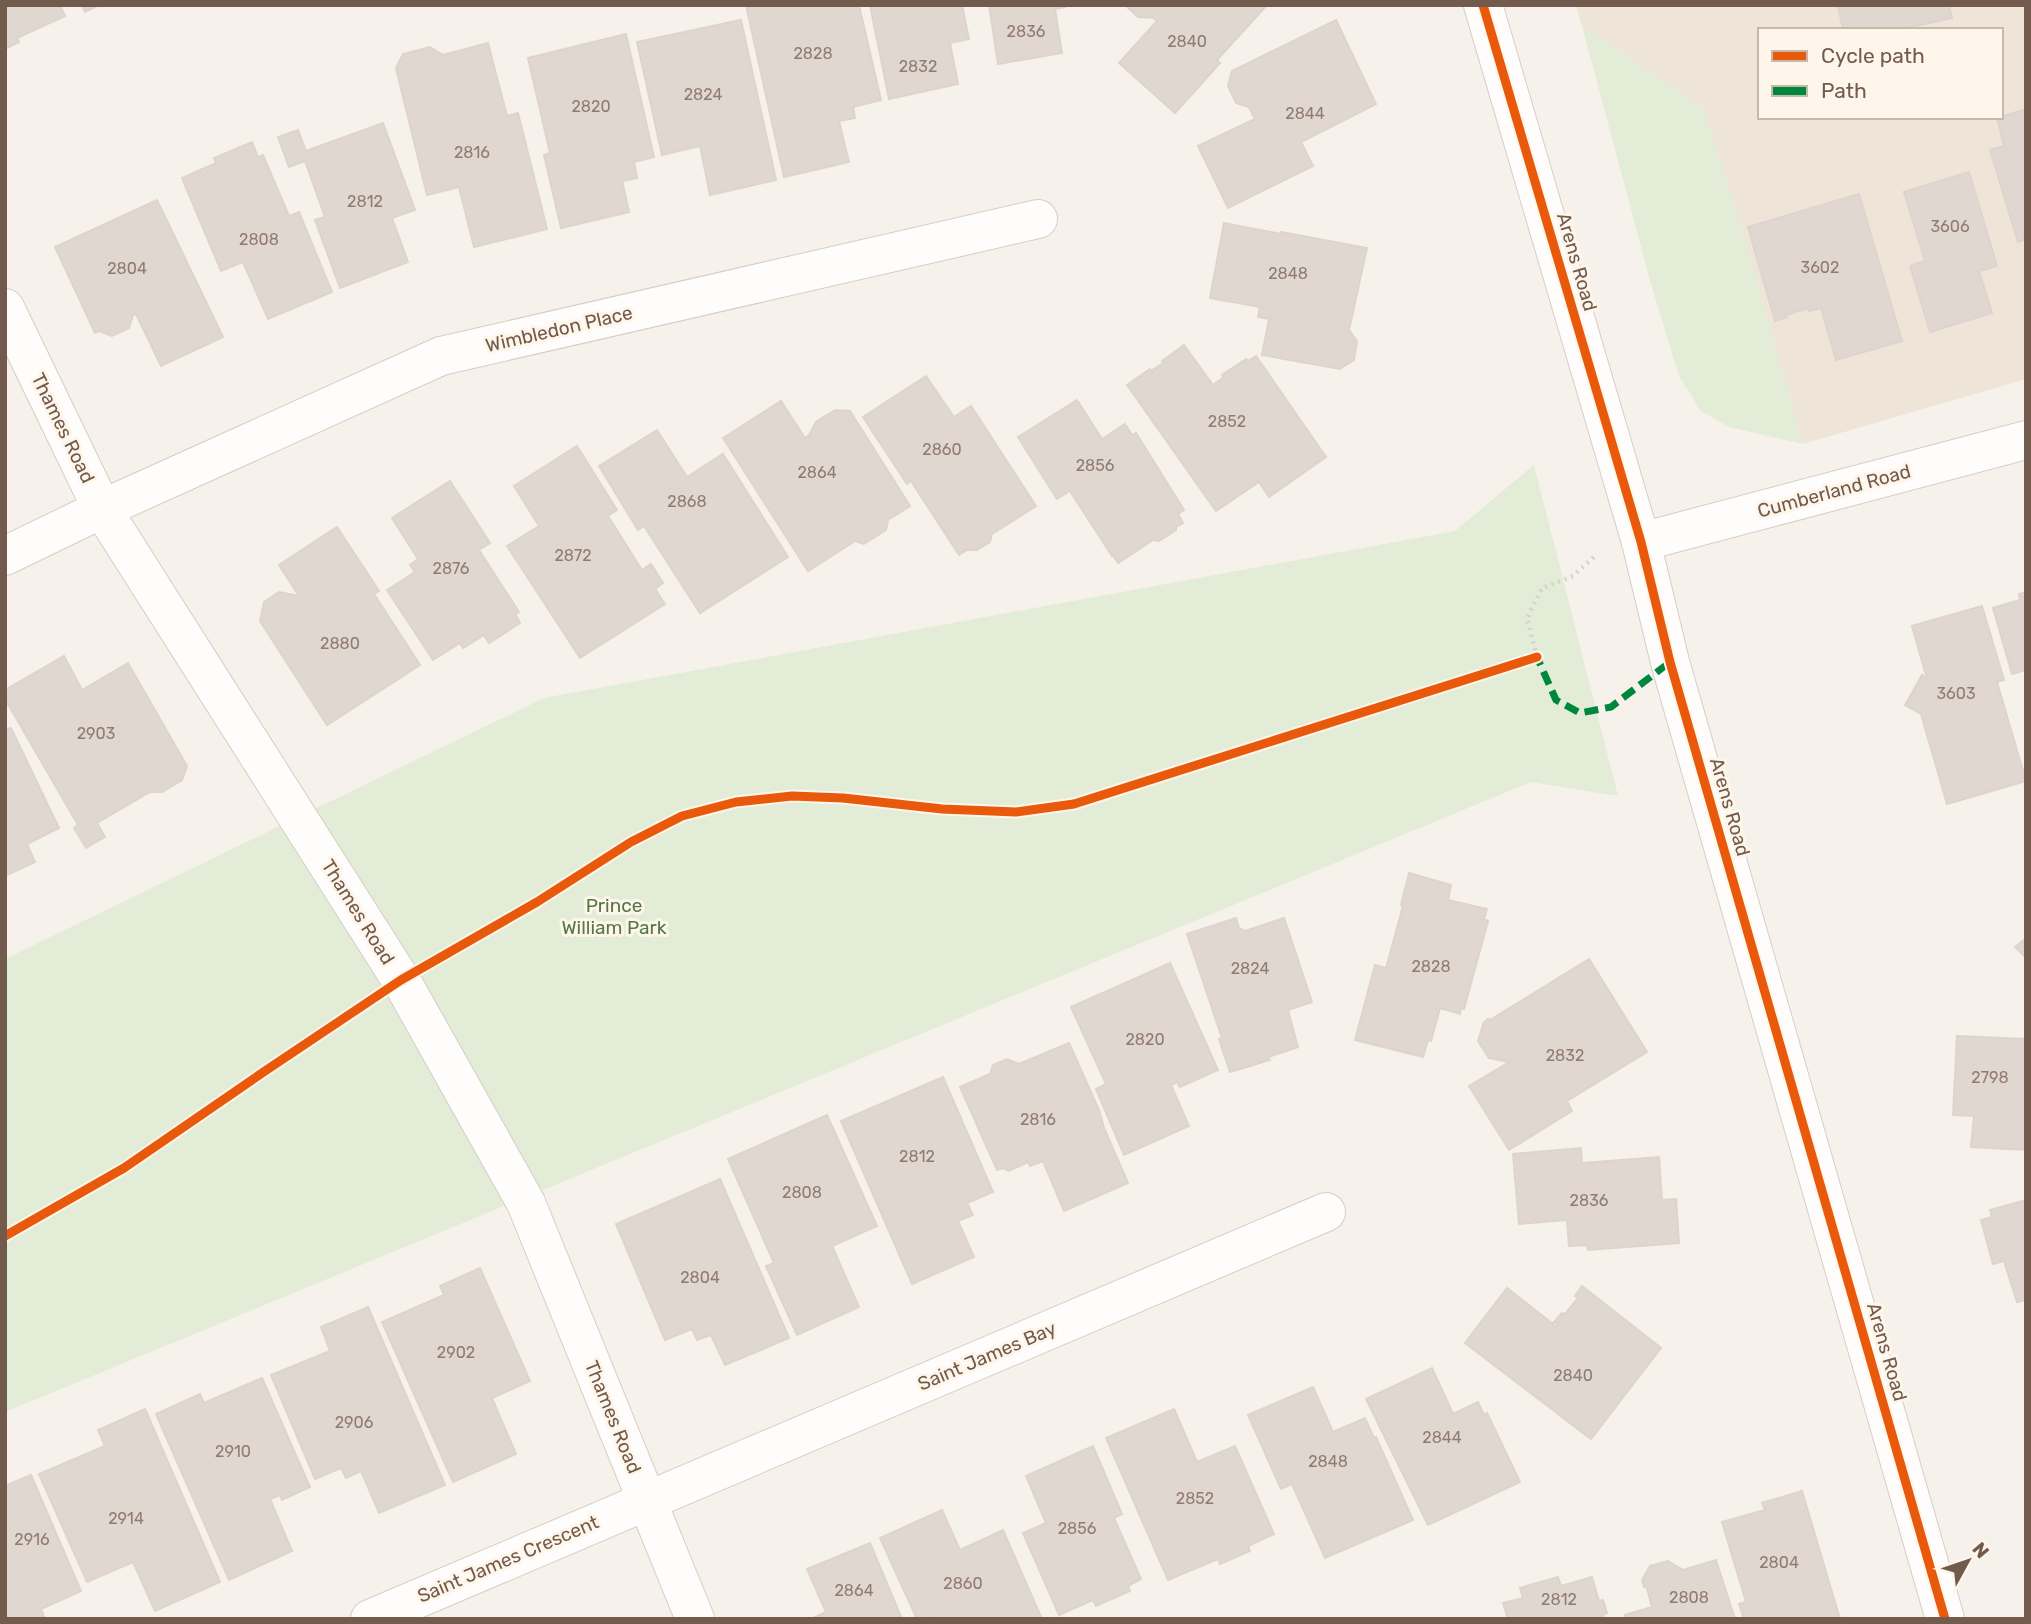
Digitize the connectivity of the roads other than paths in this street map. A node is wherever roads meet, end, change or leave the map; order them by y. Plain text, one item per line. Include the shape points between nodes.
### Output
1 (1483, 5) edge
2 (1038, 219) dead end
3 (5, 308) edge
4 (2026, 440) edge
5 (102, 509) junction
6 (1638, 531) junction
7 (5, 556) edge
8 (1326, 1212) dead end
9 (647, 1500) junction
10 (370, 1619) edge
11 (695, 1619) edge
12 (1945, 1619) edge

1 - 6 street, Arens Road
2 - 5 street, Wimbledon Place via 441,356
3 - 5 street, Thames Road
4 - 6 street, Cumberland Road
5 - 7 street, Wimbledon Place
5 - 9 street, Thames Road via 401,980 526,1203
6 - 12 street, Arens Road via 1670,662
8 - 9 street, Saint James Bay
9 - 10 street, Saint James Crescent
9 - 11 street, Thames Road

